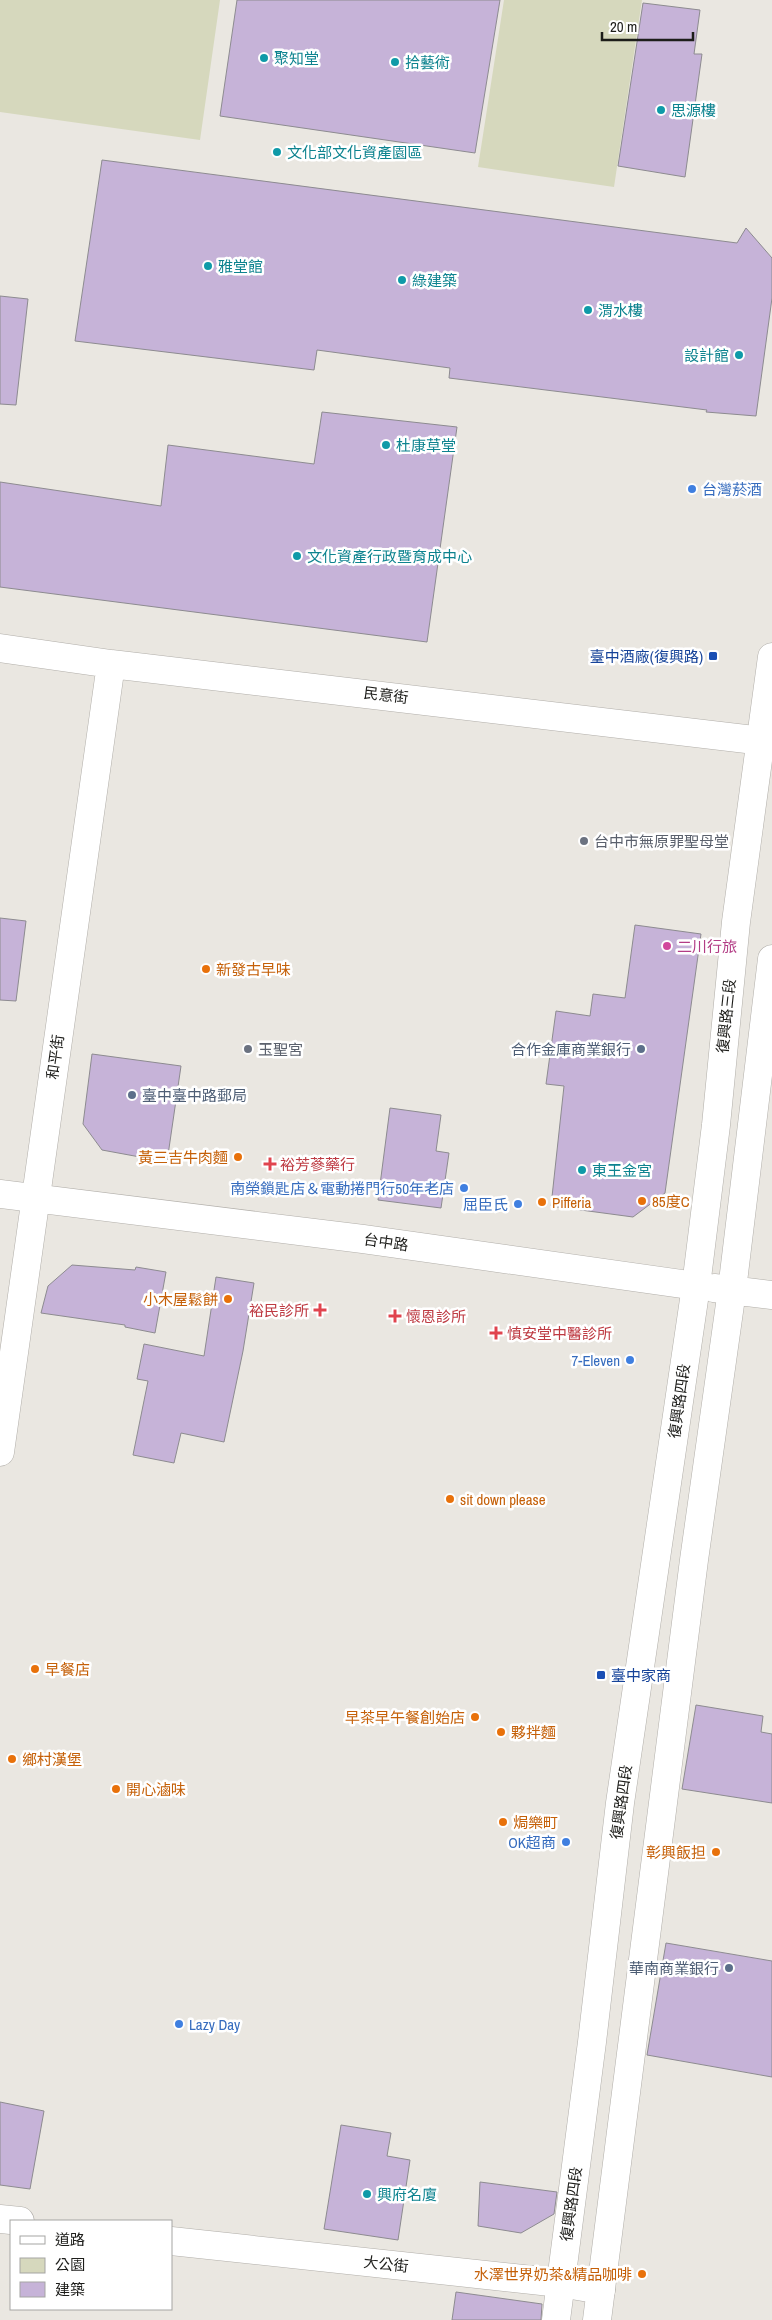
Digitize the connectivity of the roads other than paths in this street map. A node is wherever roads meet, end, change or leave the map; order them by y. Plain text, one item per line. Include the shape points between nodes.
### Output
1 (0, 648) edge
2 (772, 657) edge
3 (112, 664) junction
4 (766, 740) edge
5 (772, 958) edge
6 (0, 1194) edge
7 (34, 1198) junction
8 (696, 1286) junction
9 (732, 1290) junction
10 (772, 1295) edge
11 (0, 1452) edge
12 (172, 2241) edge
13 (560, 2283) junction
14 (602, 2290) junction
15 (556, 2320) edge
16 (597, 2320) edge

1 - 3 main road, 民意街
2 - 4 main road, 復興路三段
3 - 4 main road, 民意街
3 - 7 main road, 和平街
4 - 8 main road, 復興路三段 via 736,922
5 - 9 main road
6 - 7 main road, 台中路
7 - 8 main road, 台中路 via 363,1239
7 - 11 main road, 和平街
8 - 9 main road, 台中路
8 - 13 main road, 復興路四段 via 620,1804
9 - 10 main road, 台中路
9 - 14 main road
12 - 13 main road, 大公街
13 - 14 main road, 大公街
13 - 15 main road, 復興路四段
14 - 16 main road

